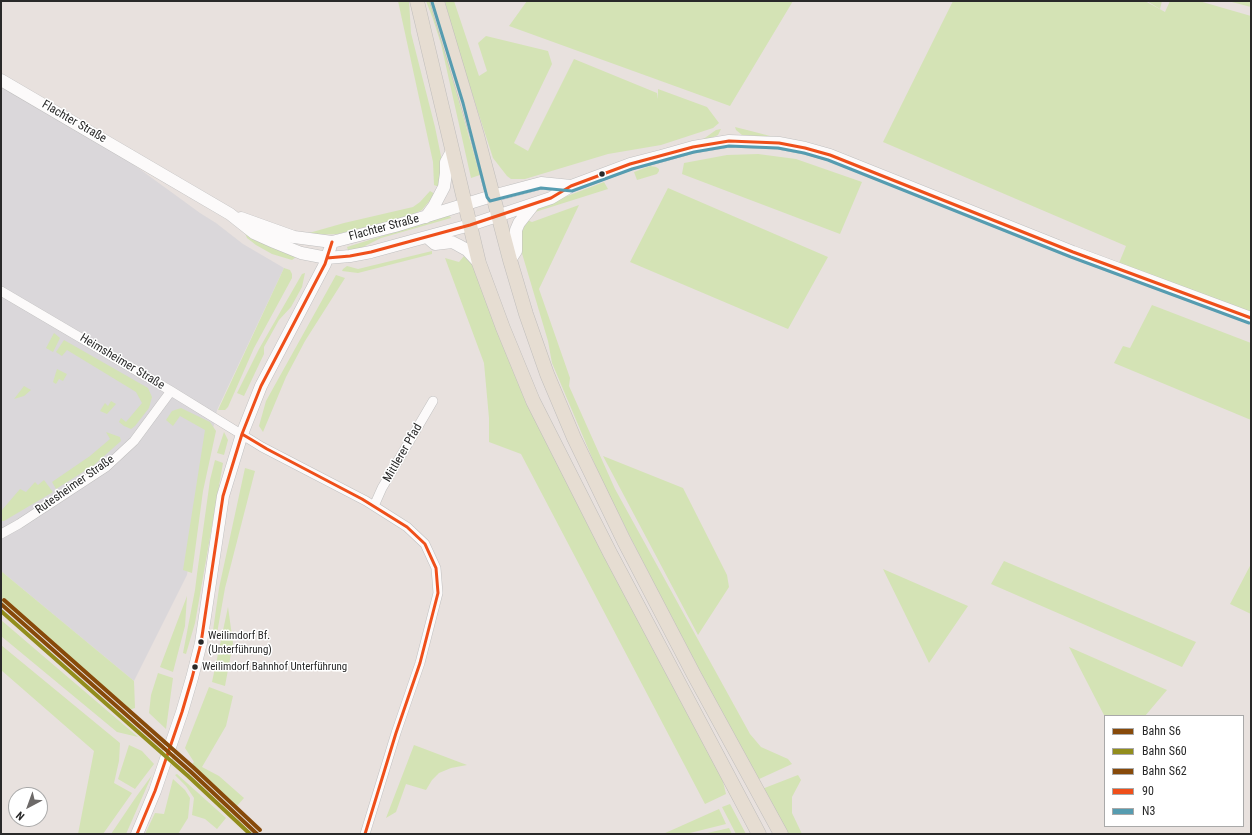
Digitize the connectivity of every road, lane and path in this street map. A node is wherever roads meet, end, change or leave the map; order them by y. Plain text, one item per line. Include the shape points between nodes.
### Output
1 (417, 1) edge
2 (437, 1) edge
3 (1, 80) edge
4 (452, 151) junction
5 (571, 186) junction
6 (492, 196) junction
7 (535, 203) junction
8 (465, 205) junction
9 (230, 214) junction
10 (498, 216) junction
11 (426, 217) junction
12 (470, 225) junction
13 (427, 237) junction
14 (332, 242) junction
15 (327, 258) junction
16 (510, 260) junction
17 (480, 263) junction
18 (1, 291) edge
19 (1251, 318) edge
20 (172, 391) junction
21 (433, 401) dead end
22 (242, 434) junction
23 (374, 506) junction
24 (1, 534) edge
25 (137, 834) edge
26 (365, 834) edge
27 (759, 834) edge
28 (780, 834) edge

1 - 4 main road
2 - 6 main road via 468,102
3 - 9 main road, Flachter Straße
4 - 8 main road
4 - 11 main road via 446,162 444,187
5 - 6 main road, Flachter Straße via 541,183
5 - 7 main road, Flachter Straße via 551,198
5 - 19 main road, Flachter Straße via 630,164 693,147 729,142 759,142 806,148 830,155 1073,252
6 - 8 main road, Flachter Straße
6 - 10 main road
7 - 10 main road, Flachter Straße
7 - 16 main road via 519,223 515,238 516,251
8 - 11 main road, Flachter Straße
8 - 12 main road
9 - 14 main road, Flachter Straße via 278,232
9 - 15 main road, Flachter Straße via 254,233 301,252
10 - 12 main road, Flachter Straße
10 - 16 main road
11 - 14 main road, Flachter Straße
12 - 13 main road, Flachter Straße
12 - 17 main road
13 - 15 main road, Flachter Straße via 371,252
13 - 17 main road via 435,244 452,242 467,250
14 - 15 main road
15 - 22 main road via 261,386
16 - 28 main road via 540,355 574,438 686,661
17 - 27 main road via 533,401 610,553
18 - 20 street, Heimsheimer Straße
20 - 22 street, Heimsheimer Straße
20 - 24 street, Rutesheimer Straße via 134,441 106,467
21 - 23 street, Mittlerer Pfad
22 - 23 street
22 - 25 main road via 223,496 201,643 192,678 155,791
23 - 26 street via 407,527 426,544 436,568 438,593 420,663

